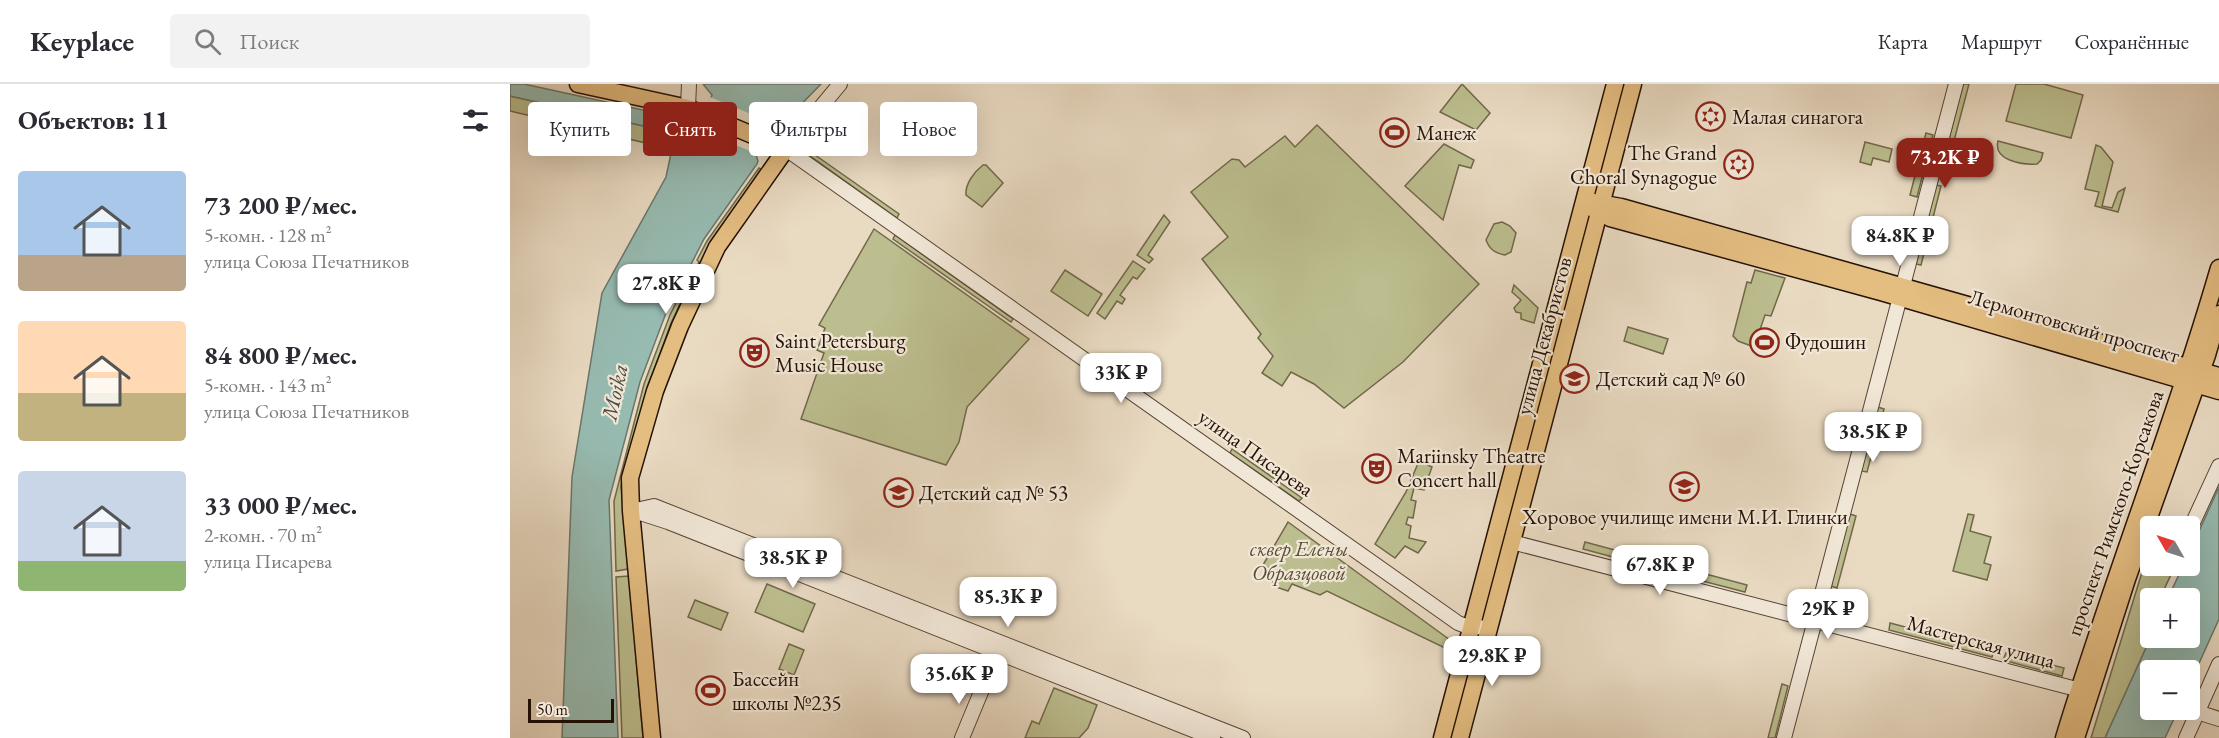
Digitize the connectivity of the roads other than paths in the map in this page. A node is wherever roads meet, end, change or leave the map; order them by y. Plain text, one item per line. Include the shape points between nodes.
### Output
1 (578, 84) edge
2 (689, 84) edge
3 (840, 84) edge
4 (1615, 84) edge
5 (1634, 84) edge
6 (1956, 84) edge
7 (659, 102) edge
8 (693, 102) edge
9 (825, 102) edge
10 (781, 156) edge
11 (796, 156) edge
12 (1583, 203) junction
13 (1601, 208) junction
14 (2219, 268) edge
15 (1902, 292) junction
16 (2219, 314) edge
17 (2193, 376) junction
18 (2219, 376) edge
19 (2219, 391) edge
20 (2219, 466) edge
21 (631, 511) junction
22 (2154, 516) edge
23 (2196, 516) edge
24 (1512, 542) junction
25 (2140, 559) edge
26 (1815, 620) junction
27 (1490, 626) junction
28 (1471, 628) junction
29 (999, 648) junction
30 (2219, 664) edge
31 (2084, 691) junction
32 (2200, 705) edge
33 (2200, 713) edge
34 (2219, 719) edge
35 (2194, 720) edge
36 (652, 738) edge
37 (962, 738) edge
38 (1213, 738) edge
39 (1244, 738) edge
40 (1442, 738) edge
41 (1460, 738) edge
42 (1784, 738) edge
43 (2064, 738) edge
44 (2076, 738) edge
45 (2186, 738) edge

1 - 7 main road, улица Писарева
2 - 8 street
3 - 9 street
4 - 12 main road, улица Декабристов
5 - 13 main road, улица Декабристов
6 - 15 street
10 - 21 main road via 717,247 680,326 655,391 630,478
11 - 28 street, улица Писарева via 1450,617
12 - 13 main road, Лермонтовский проспект
12 - 28 main road, улица Декабристов
13 - 15 main road, Лермонтовский проспект
13 - 24 main road, улица Декабристов
14 - 17 main road, проспект Римского-Корсакова
15 - 17 main road, Лермонтовский проспект
15 - 26 street
16 - 17 main road, проспект Римского-Корсакова
17 - 18 main road, Лермонтовский проспект
17 - 19 main road, Лермонтовский проспект
17 - 22 main road, проспект Римского-Корсакова
17 - 31 main road, проспект Римского-Корсакова via 2116,575
20 - 23 street
21 - 29 street via 654,506
21 - 36 main road
24 - 26 street, Мастерская улица
24 - 27 main road, улица Декабристов
25 - 31 main road, проспект Римского-Корсакова
26 - 31 street, Мастерская улица
26 - 42 street
27 - 28 street
27 - 41 main road, улица Декабристов
28 - 40 main road, улица Декабристов
29 - 37 street
29 - 38 street
29 - 39 street
30 - 32 street
31 - 43 main road, проспект Римского-Корсакова
31 - 44 main road, проспект Римского-Корсакова
33 - 34 street
35 - 45 street

